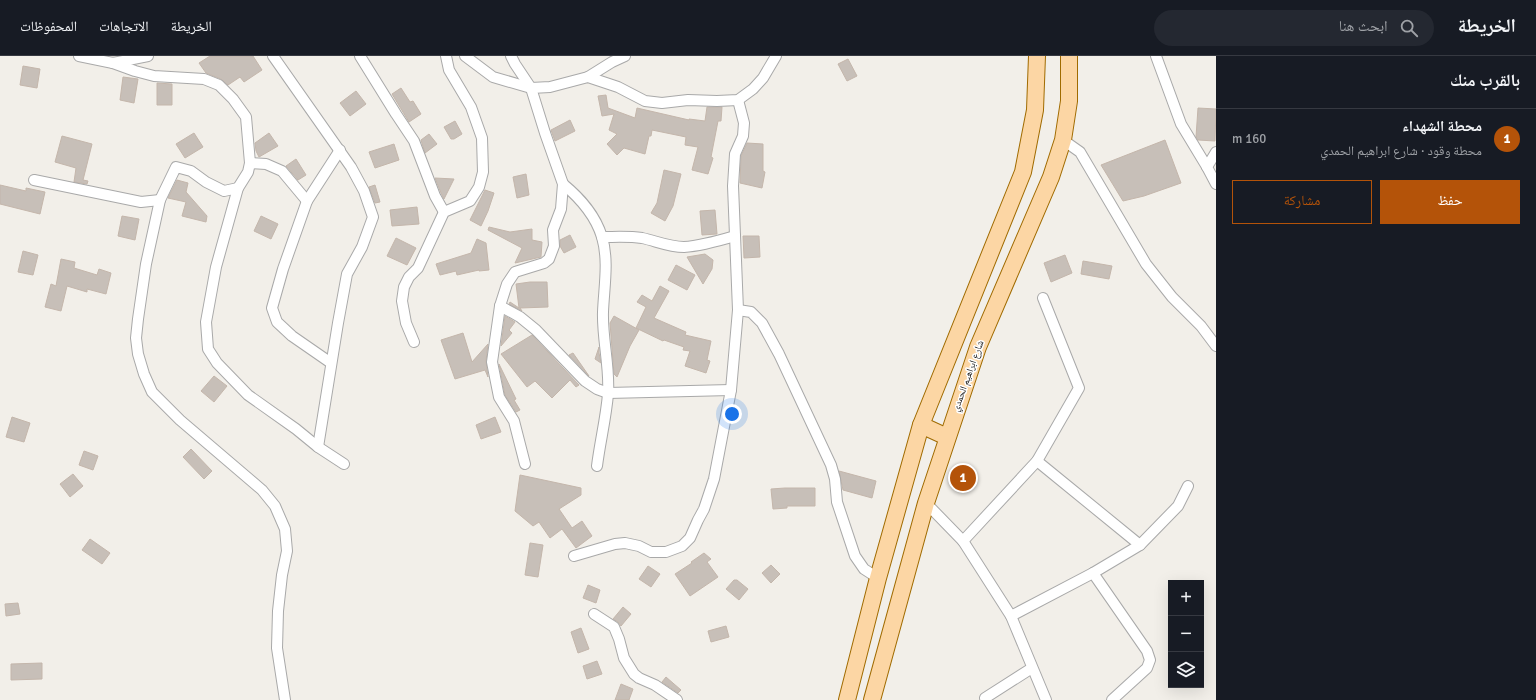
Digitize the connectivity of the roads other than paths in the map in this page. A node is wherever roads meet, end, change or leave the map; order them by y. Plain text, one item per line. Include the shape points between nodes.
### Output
1 (79, 56) edge
2 (148, 56) edge
3 (273, 56) edge
4 (360, 56) edge
5 (446, 56) edge
6 (465, 56) edge
7 (511, 56) edge
8 (625, 56) edge
9 (776, 56) edge
10 (1037, 56) edge
11 (1070, 56) edge
12 (1156, 56) edge
13 (116, 60) edge
14 (588, 77) junction
15 (531, 88) junction
16 (738, 100) junction
17 (1063, 140) junction
18 (340, 150) junction
19 (1216, 152) edge
20 (250, 163) junction
21 (1207, 167) junction
22 (34, 180) dead end
23 (563, 184) junction
24 (1216, 184) edge
25 (238, 188) junction
26 (160, 200) junction
27 (307, 201) junction
28 (444, 212) junction
29 (735, 236) junction
30 (602, 237) junction
31 (1043, 298) dead end
32 (500, 306) junction
33 (738, 310) junction
34 (414, 342) dead end
35 (1216, 346) edge
36 (331, 363) junction
37 (731, 390) junction
38 (608, 393) junction
39 (921, 425) junction
40 (947, 437) junction
41 (318, 448) junction
42 (1037, 461) junction
43 (344, 464) dead end
44 (525, 464) dead end
45 (597, 466) dead end
46 (1188, 486) dead end
47 (926, 503) junction
48 (963, 541) junction
49 (1140, 545) junction
50 (574, 556) dead end
51 (1093, 573) junction
52 (878, 578) junction
53 (594, 614) dead end
54 (1011, 616) junction
55 (1032, 668) junction
56 (985, 698) dead end
57 (285, 700) edge
58 (677, 700) edge
59 (847, 700) edge
60 (872, 700) edge
61 (1046, 700) edge
62 (1112, 700) edge

1 - 13 street
2 - 13 street
3 - 18 street
4 - 28 street via 414,141 435,196
5 - 28 street via 449,70 471,106 482,138 483,172 479,186 470,201
6 - 15 street via 493,77
7 - 15 street
8 - 14 street
9 - 16 street via 762,78
10 - 39 main road via 1035,110 1023,172
11 - 17 main road, شارع ابراهيم الحمدي via 1069,101
12 - 21 street via 1181,124
13 - 20 street via 135,71 154,76 204,79 219,85 246,117
14 - 15 street via 550,87
14 - 16 street via 645,101
15 - 23 street
16 - 29 street via 744,123 743,136 735,154
17 - 35 street via 1080,152 1146,264
17 - 40 main road, شارع ابراهيم الحمدي via 1051,178 978,347
18 - 27 street
18 - 36 street via 364,192 373,217 362,247 347,274
19 - 21 street
20 - 25 street via 248,172
20 - 27 street via 266,164 282,171
21 - 24 street
22 - 26 street via 140,202
23 - 30 street via 590,211
23 - 32 street via 561,209 553,230 554,246 549,259 515,272 507,284
25 - 26 street via 224,191 191,171 176,167
25 - 41 street via 216,267 206,322 208,349 217,363 248,395
26 - 57 street via 146,264 138,319 138,354 152,392 180,420 262,490 275,506 285,529 287,551 279,604 277,648
27 - 36 street via 272,308 277,322 292,336
28 - 34 street via 418,268 404,287 402,301 406,322
29 - 30 street via 682,247 630,236
29 - 33 street
30 - 38 street via 606,276 603,313
31 - 42 street via 1079,388
32 - 38 street via 536,330 585,382
32 - 44 street via 492,362 499,397 514,421
33 - 37 street
33 - 52 street via 751,312 762,323 779,354 831,465 837,502 855,556 864,569
36 - 41 street
37 - 38 street
37 - 50 street via 714,480 690,538 682,546 666,552 651,552 625,543
38 - 45 street
39 - 40 main road
39 - 52 main road
40 - 47 main road, شارع ابراهيم الحمدي
41 - 43 street
42 - 48 street
42 - 49 street
46 - 49 street via 1178,506
47 - 48 street
47 - 60 main road, شارع ابراهيم الحمدي
48 - 54 street
49 - 51 street
51 - 54 street
51 - 62 street via 1147,651 1150,660 1147,668
52 - 59 main road
53 - 58 street via 614,627 624,658 634,674
54 - 55 street
55 - 56 street
55 - 61 street

